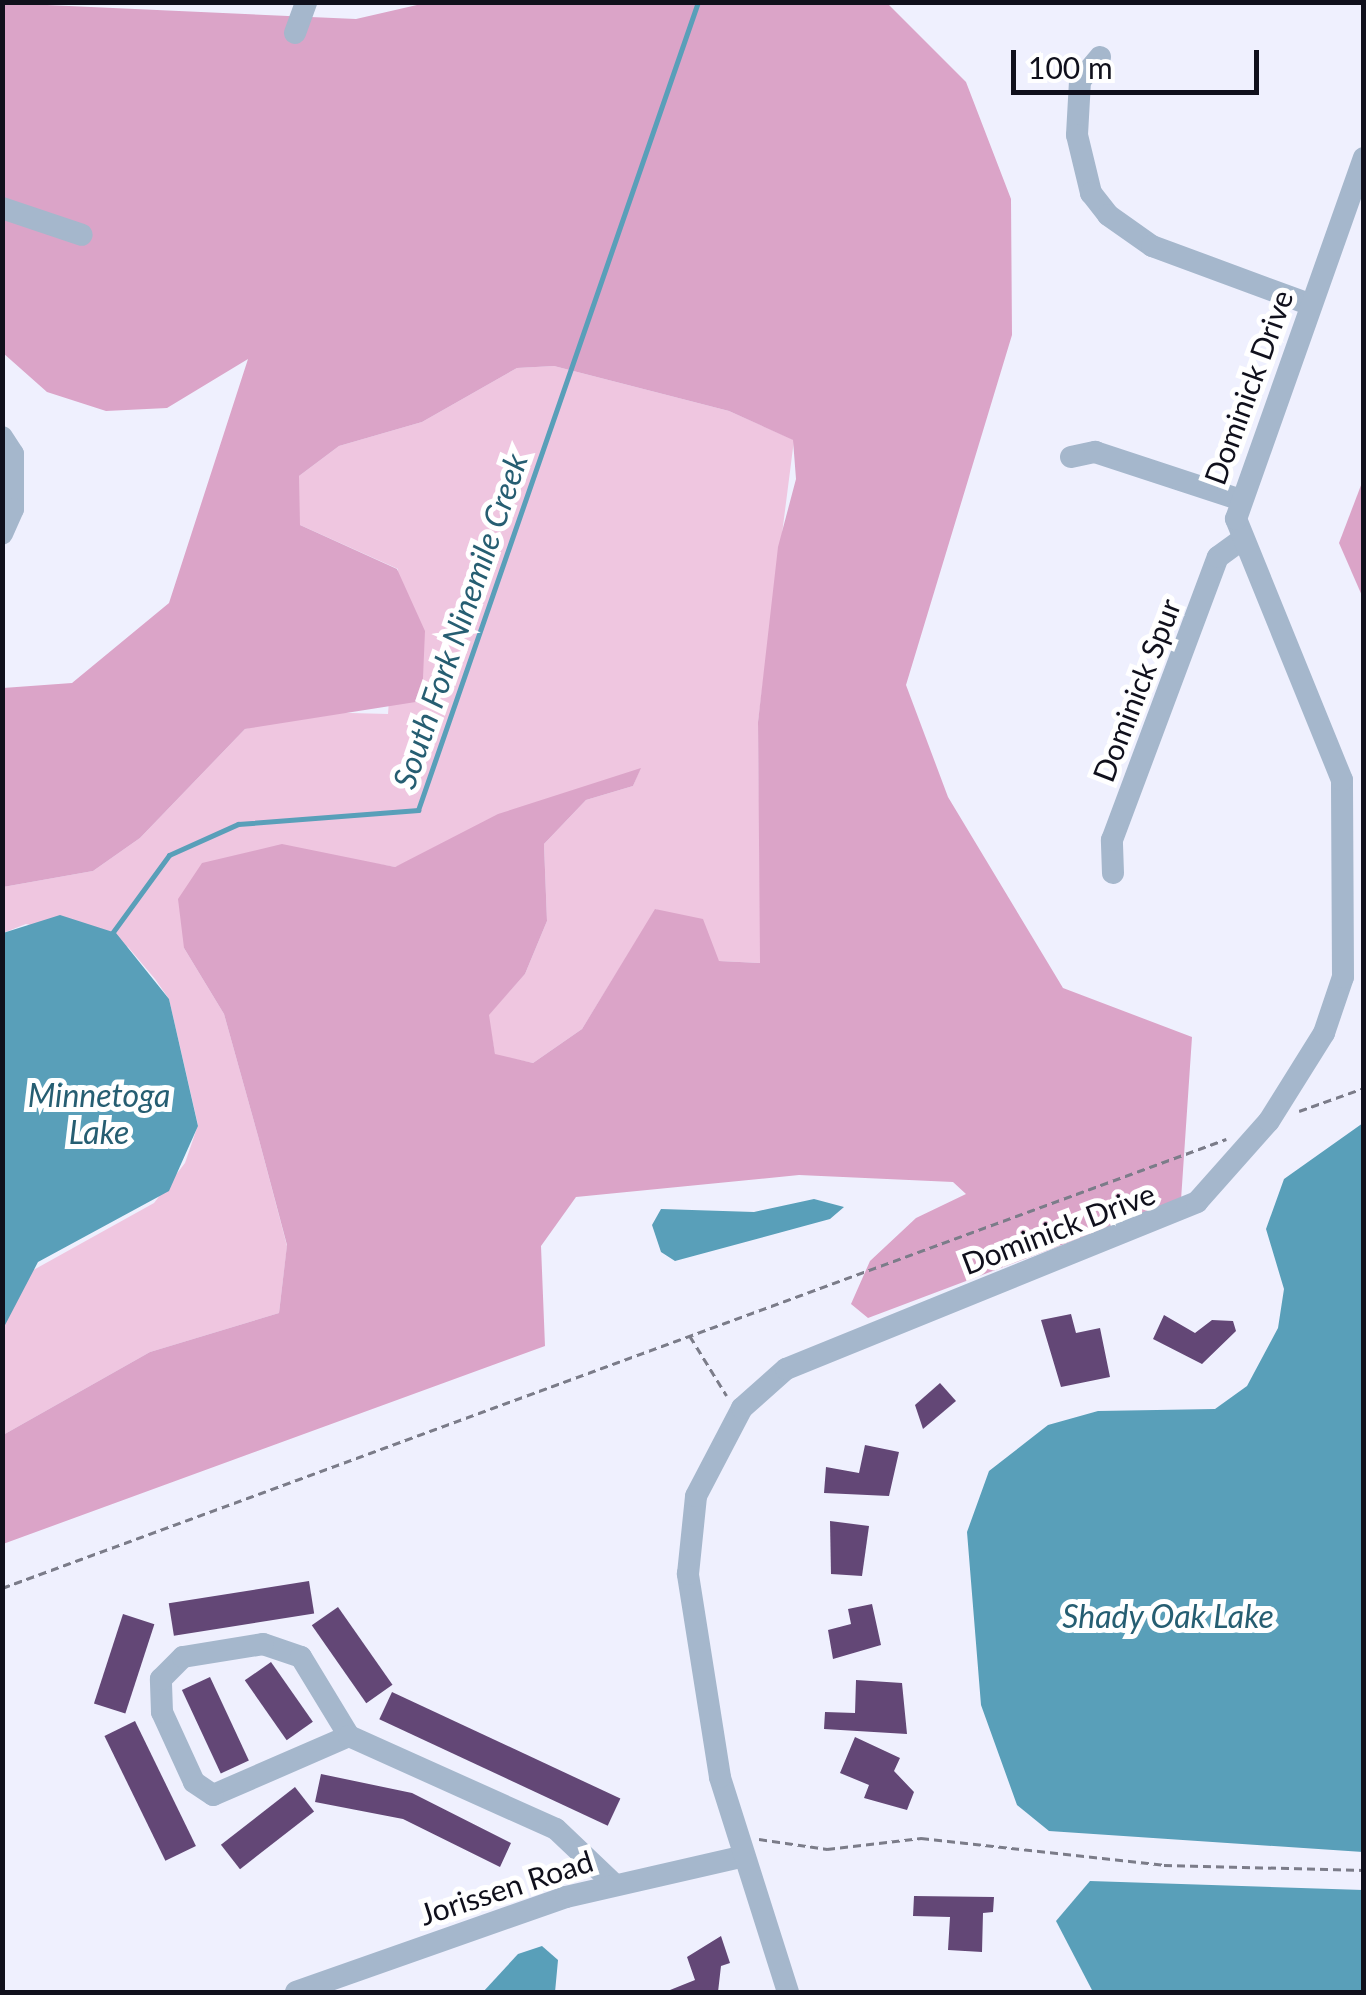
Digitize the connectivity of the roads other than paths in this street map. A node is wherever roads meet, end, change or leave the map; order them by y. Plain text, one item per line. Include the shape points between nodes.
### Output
1 (306, 2) edge
2 (295, 32) dead end
3 (1100, 56) dead end
4 (1364, 158) edge
5 (2, 208) edge
6 (82, 236) dead end
7 (1309, 304) junction
8 (2, 437) edge
9 (1072, 456) dead end
10 (1238, 499) junction
11 (2, 534) edge
12 (1240, 540) junction
13 (1113, 873) dead end
14 (349, 1736) junction
15 (743, 1848) junction
16 (613, 1883) junction
17 (304, 1991) edge
18 (788, 1992) edge

1 - 2 street
3 - 7 street via 1080,81 1076,136 1091,193 1108,216 1152,246
4 - 7 street, Dominick Drive
5 - 6 street
7 - 10 street, Dominick Drive
8 - 11 street via 13,454 13,509
9 - 10 street via 1094,452
10 - 12 street, Dominick Drive
12 - 13 street, Dominick Spur via 1218,558 1112,840
12 - 15 street, Dominick Drive via 1334,751 1347,815 1343,977 1324,1033 1270,1121 1182,1212 834,1342 742,1408 696,1496 688,1574
14 - 14 street via 301,1657 285,1647 183,1657 161,1678 162,1712 194,1782 214,1795 234,1794 292,1754
14 - 16 street via 556,1830
15 - 16 street, Jorissen Road
15 - 18 street, Dominick Drive
16 - 17 street, Jorissen Road

